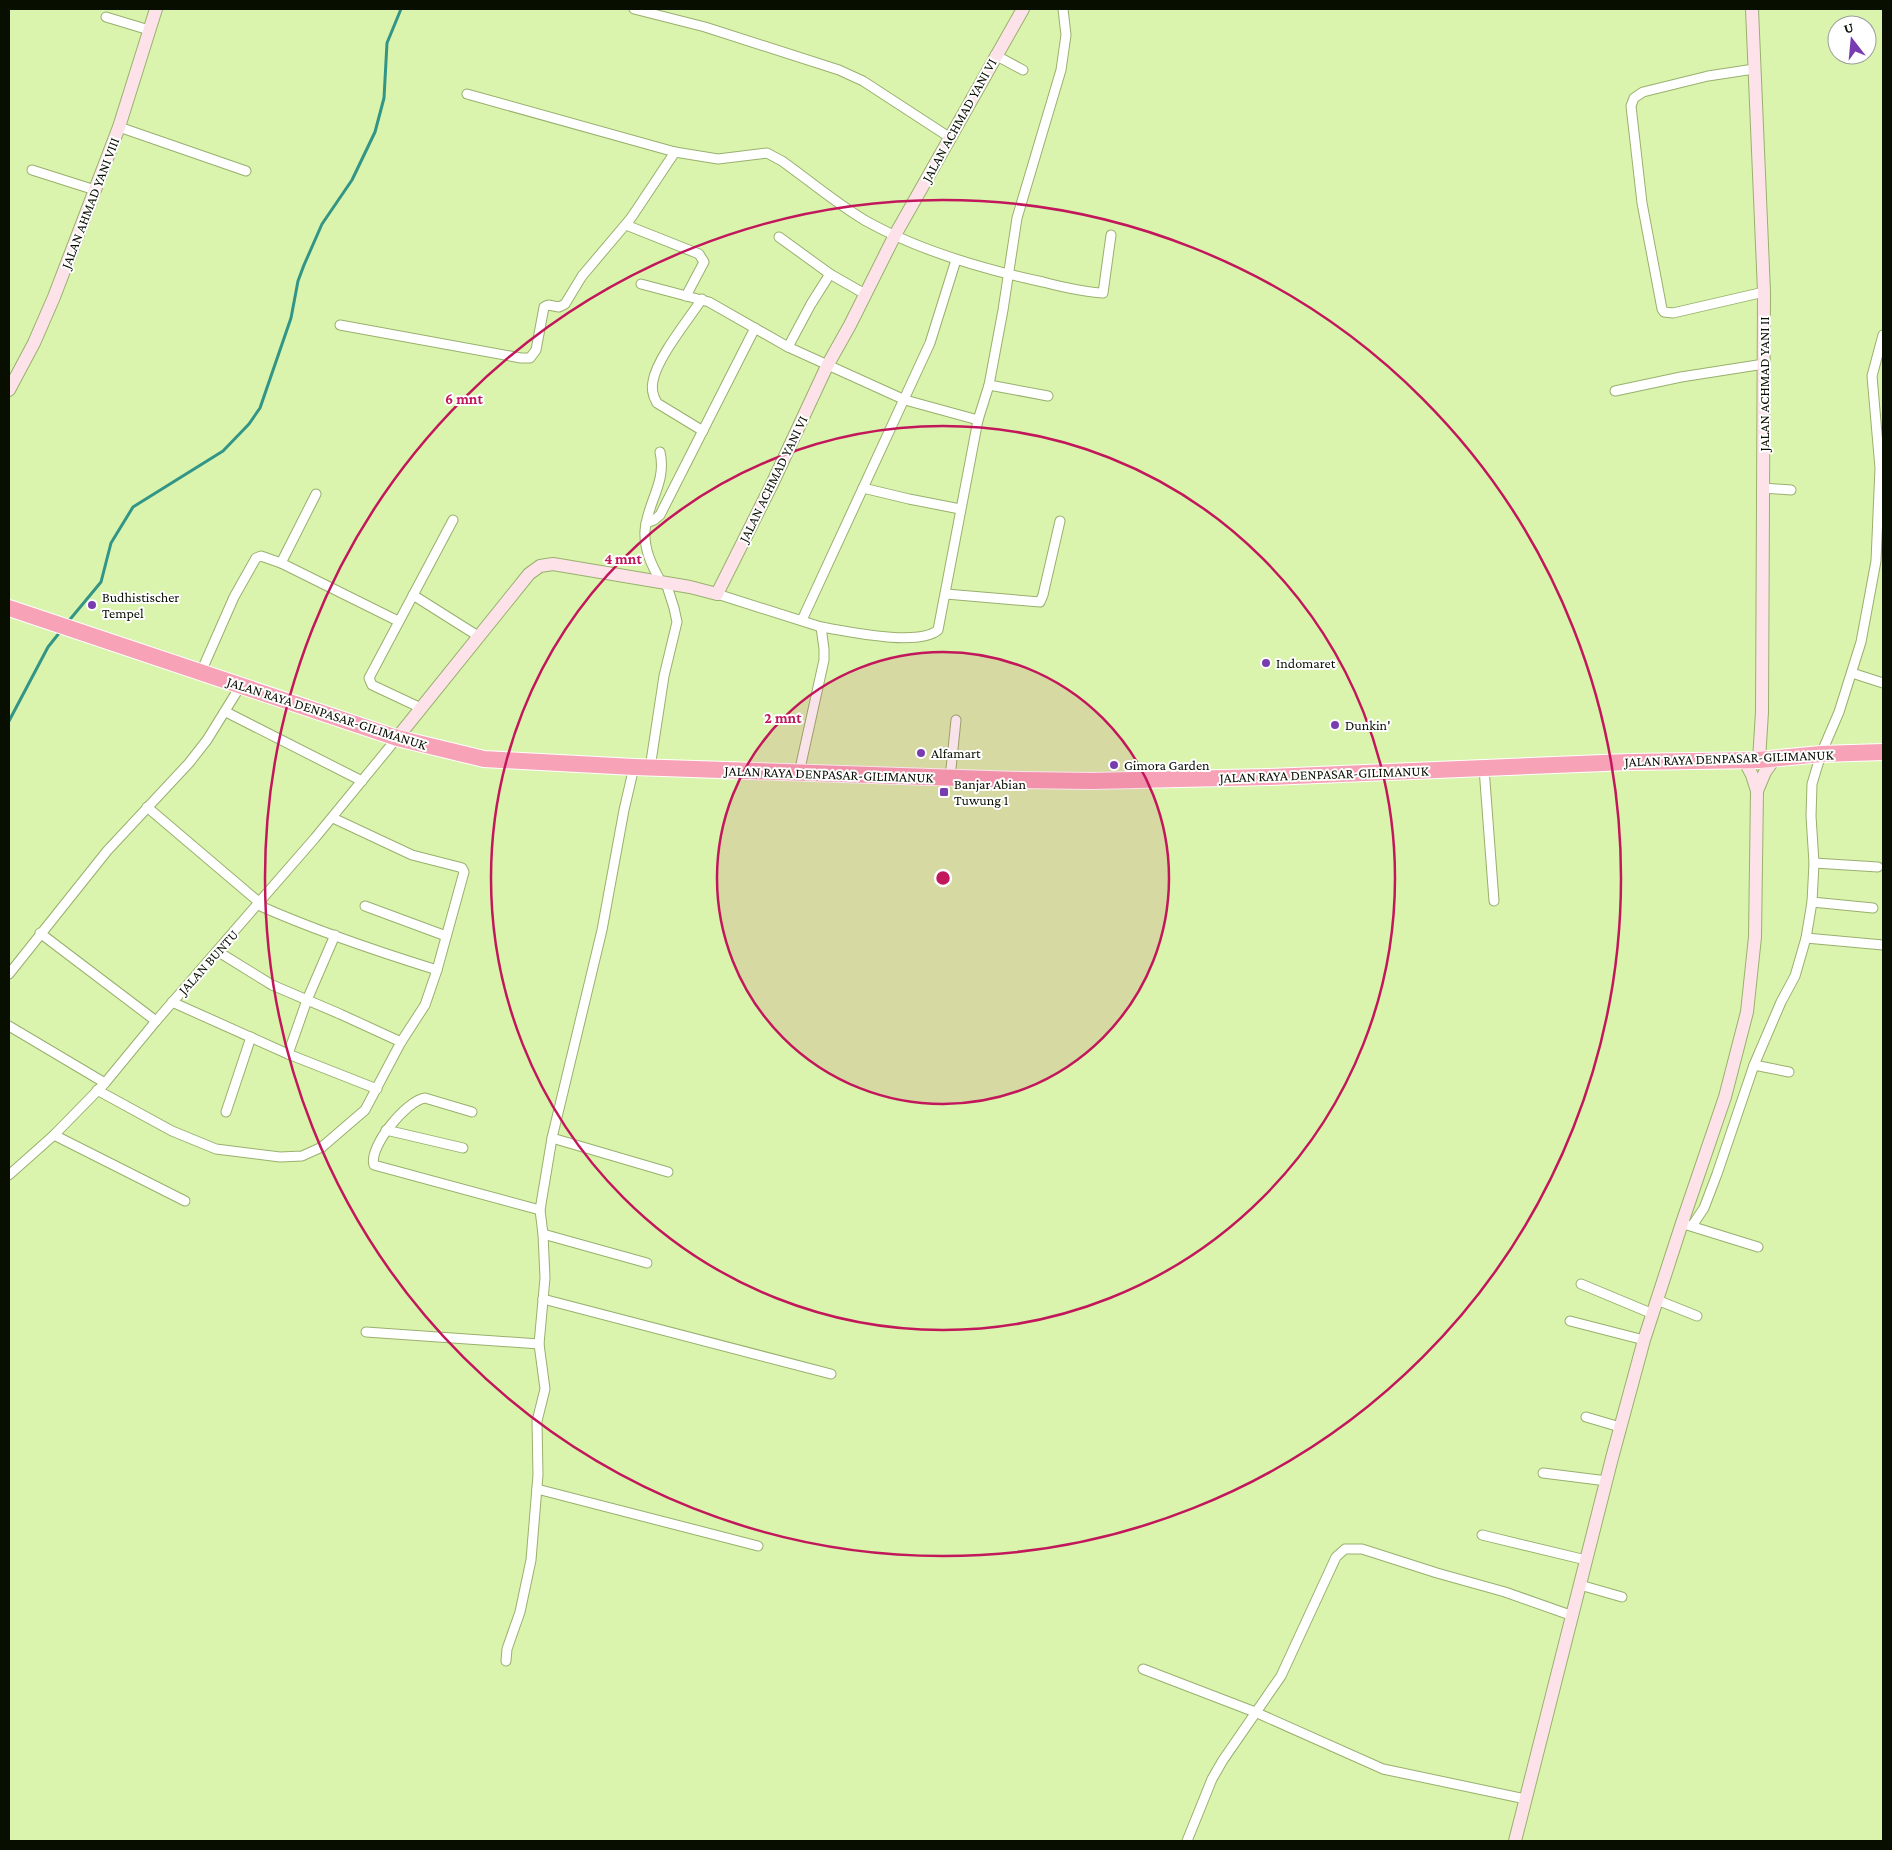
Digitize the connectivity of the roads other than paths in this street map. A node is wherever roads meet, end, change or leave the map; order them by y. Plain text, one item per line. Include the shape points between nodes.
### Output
1 (156, 9) edge
2 (634, 9) edge
3 (1023, 9) edge
4 (1063, 9) edge
5 (1752, 9) edge
6 (106, 17) dead end
7 (149, 30) junction
8 (996, 55) junction
9 (1754, 69) junction
10 (1024, 70) dead end
11 (467, 94) dead end
12 (119, 127) junction
13 (950, 137) junction
14 (675, 152) junction
15 (32, 170) dead end
16 (246, 171) dead end
17 (95, 190) junction
18 (626, 225) junction
19 (895, 235) junction
20 (1111, 235) dead end
21 (779, 238) dead end
22 (956, 260) junction
23 (830, 274) junction
24 (1009, 275) junction
25 (641, 284) dead end
26 (1764, 292) junction
27 (865, 294) junction
28 (686, 296) junction
29 (702, 299) junction
30 (340, 325) dead end
31 (755, 328) junction
32 (1883, 335) edge
33 (788, 347) junction
34 (1764, 364) junction
35 (827, 366) junction
36 (989, 385) junction
37 (9, 390) edge
38 (1615, 391) dead end
39 (1048, 396) dead end
40 (905, 400) junction
41 (978, 420) junction
42 (703, 432) junction
43 (660, 452) dead end
44 (863, 488) junction
45 (1762, 488) junction
46 (1791, 490) dead end
47 (316, 494) dead end
48 (960, 508) junction
49 (453, 520) dead end
50 (1060, 521) dead end
51 (650, 522) junction
52 (281, 563) junction
53 (668, 583) junction
54 (718, 594) junction
55 (946, 594) junction
56 (412, 595) junction
57 (9, 608) edge
58 (802, 620) junction
59 (398, 621) junction
60 (821, 627) junction
61 (478, 636) junction
62 (201, 672) junction
63 (1852, 673) junction
64 (1883, 684) edge
65 (241, 685) junction
66 (420, 708) junction
67 (226, 712) junction
68 (956, 720) dead end
69 (397, 738) junction
70 (1883, 752) edge
71 (1821, 754) junction
72 (1760, 759) junction
73 (642, 767) junction
74 (1484, 768) junction
75 (799, 773) junction
76 (950, 778) junction
77 (362, 781) junction
78 (1757, 792) junction
79 (147, 808) junction
80 (332, 818) junction
81 (1814, 863) junction
82 (1878, 867) dead end
83 (1494, 901) dead end
84 (1812, 902) junction
85 (259, 904) junction
86 (365, 906) dead end
87 (1873, 908) dead end
88 (40, 933) junction
89 (335, 935) junction
90 (446, 936) junction
91 (1806, 938) junction
92 (1883, 945) edge
93 (217, 951) junction
94 (437, 970) junction
95 (9, 974) edge
96 (307, 1000) junction
97 (172, 1002) junction
98 (156, 1021) junction
99 (9, 1026) edge
100 (251, 1037) junction
101 (401, 1042) junction
102 (288, 1054) junction
103 (1754, 1065) junction
104 (1789, 1072) dead end
105 (105, 1083) junction
106 (377, 1089) junction
107 (98, 1090) junction
108 (1721, 1109) junction
109 (226, 1112) dead end
110 (472, 1112) dead end
111 (1737, 1115) junction
112 (386, 1130) junction
113 (54, 1135) junction
114 (552, 1138) junction
115 (462, 1148) dead end
116 (668, 1172) dead end
117 (9, 1175) edge
118 (185, 1201) dead end
119 (540, 1210) junction
120 (1687, 1225) junction
121 (543, 1234) junction
122 (1758, 1248) dead end
123 (647, 1264) dead end
124 (1581, 1284) dead end
125 (543, 1299) junction
126 (1657, 1300) junction
127 (1653, 1314) junction
128 (1696, 1316) dead end
129 (1570, 1321) dead end
130 (366, 1332) dead end
131 (1644, 1340) junction
132 (539, 1344) junction
133 (831, 1374) dead end
134 (1586, 1418) dead end
135 (1620, 1427) junction
136 (1543, 1473) dead end
137 (1606, 1481) junction
138 (538, 1489) junction
139 (1482, 1535) dead end
140 (758, 1546) dead end
141 (1586, 1560) junction
142 (1580, 1585) junction
143 (1622, 1597) dead end
144 (1573, 1616) junction
145 (506, 1661) dead end
146 (1143, 1669) dead end
147 (1255, 1712) junction
148 (1526, 1799) junction
149 (1187, 1841) edge
150 (1515, 1841) edge

1 - 7 street, JALAN AHMAD YANI VIII
2 - 13 street via 839,70 863,81
3 - 8 street, JALAN ACHMAD YANI VI
4 - 24 street via 1066,35 1060,70 1017,218
5 - 9 street, JALAN ACHMAD YANI II
6 - 7 street
7 - 12 street, JALAN AHMAD YANI VIII
8 - 10 street
8 - 13 street, JALAN ACHMAD YANI VI
9 - 26 street, JALAN ACHMAD YANI II
9 - 26 street via 1643,92 1634,98 1631,106 1642,203 1664,312 1673,313
11 - 14 street
12 - 16 street
12 - 17 street, JALAN AHMAD YANI VIII
13 - 19 street, JALAN ACHMAD YANI VI
14 - 18 street
14 - 19 street via 712,159 760,153 773,155 866,220
15 - 17 street
17 - 37 street, JALAN AHMAD YANI VIII via 54,298
18 - 28 street via 700,254 704,262
18 - 30 street via 593,261 564,304 544,307 536,350 530,358
19 - 22 street
19 - 27 street, JALAN ACHMAD YANI VI
20 - 24 street via 1103,293
21 - 23 street
22 - 24 street
22 - 40 street via 930,343
23 - 27 street
23 - 33 street
24 - 36 street
25 - 28 street
26 - 34 street, JALAN ACHMAD YANI II
27 - 35 street, JALAN ACHMAD YANI VI
28 - 29 street
29 - 31 street
29 - 42 street via 664,356 652,388 657,403
31 - 33 street
31 - 42 street
32 - 63 street via 1872,376 1880,459 1876,561
33 - 35 street
34 - 38 street
34 - 45 street, JALAN ACHMAD YANI II
35 - 40 street
35 - 54 street, JALAN ACHMAD YANI VI
36 - 39 street
36 - 41 street
40 - 41 street
40 - 44 street
41 - 48 street
42 - 51 street via 660,515
43 - 51 street via 662,477
44 - 48 street
44 - 58 street
45 - 46 street
45 - 72 street, JALAN ACHMAD YANI II
47 - 52 street
48 - 55 street
49 - 56 street
50 - 55 street via 1040,602
51 - 53 street via 646,544 650,561
52 - 59 street
52 - 62 street via 263,556 256,558 234,597
53 - 54 street
53 - 61 street via 553,564 540,566 529,574
53 - 73 street via 676,622
54 - 58 street
55 - 60 street via 938,630 923,637 878,636
56 - 59 street
56 - 61 street
57 - 62 highway, JALAN RAYA DENPASAR-GILIMANUK
58 - 60 street
59 - 66 street via 369,681
60 - 75 street via 824,660
61 - 66 street
62 - 65 highway, JALAN RAYA DENPASAR-GILIMANUK
63 - 64 street
63 - 71 street
65 - 67 street
65 - 69 highway, JALAN RAYA DENPASAR-GILIMANUK
66 - 69 street
67 - 77 street
67 - 79 street via 189,763
68 - 76 street
69 - 73 highway, JALAN RAYA DENPASAR-GILIMANUK via 484,758
69 - 77 street, JALAN BUNTU
70 - 71 highway, JALAN RAYA DENPASAR-GILIMANUK
71 - 72 highway, JALAN RAYA DENPASAR-GILIMANUK
71 - 81 street via 1814,774 1811,800
72 - 74 highway, JALAN RAYA DENPASAR-GILIMANUK
72 - 78 street via 1765,772
72 - 78 street via 1752,775
73 - 75 highway, JALAN RAYA DENPASAR-GILIMANUK
73 - 114 street via 624,810 602,930
74 - 76 highway, JALAN RAYA DENPASAR-GILIMANUK via 1091,781
74 - 83 street
75 - 76 highway, JALAN RAYA DENPASAR-GILIMANUK
77 - 80 street, JALAN BUNTU
78 - 108 street via 1752,974 1734,1070
79 - 85 street
79 - 88 street
80 - 85 street, JALAN BUNTU
80 - 90 street via 412,855 462,868 464,872
81 - 82 street
81 - 84 street
84 - 87 street
84 - 91 street
85 - 89 street
85 - 93 street, JALAN BUNTU
86 - 90 street
88 - 95 street
88 - 98 street
89 - 94 street
89 - 96 street
90 - 94 street
91 - 92 street
91 - 103 street via 1794,976
93 - 96 street via 272,985
93 - 97 street, JALAN BUNTU
94 - 101 street via 424,1005
96 - 101 street
96 - 102 street
97 - 98 street, JALAN BUNTU
97 - 100 street
98 - 105 street, JALAN BUNTU
99 - 105 street
100 - 102 street
100 - 109 street
101 - 106 street
102 - 106 street
103 - 104 street
103 - 111 street
105 - 107 street, JALAN BUNTU
106 - 107 street via 365,1110 322,1147 302,1156 280,1157 216,1149 198,1143
107 - 113 street, JALAN BUNTU
108 - 111 street
108 - 120 street
110 - 112 street via 424,1098
111 - 120 street via 1711,1191 1699,1216
112 - 115 street
112 - 119 street via 373,1158 377,1166
113 - 117 street, JALAN BUNTU
113 - 118 street
114 - 116 street
114 - 119 street
119 - 121 street
120 - 122 street
120 - 126 street
121 - 123 street
121 - 125 street
124 - 127 street
125 - 132 street
125 - 133 street
126 - 127 street
126 - 128 street
127 - 131 street
129 - 131 street
130 - 132 street
131 - 135 street
132 - 138 street via 545,1388 537,1421
134 - 135 street
135 - 137 street
136 - 137 street
137 - 141 street
138 - 140 street
138 - 145 street via 531,1560
139 - 141 street
141 - 142 street
142 - 143 street
142 - 144 street
144 - 147 street via 1380,1554 1362,1549 1345,1550 1336,1557 1281,1676
144 - 148 street
146 - 147 street
147 - 148 street via 1384,1770
147 - 149 street via 1212,1779
148 - 150 street

